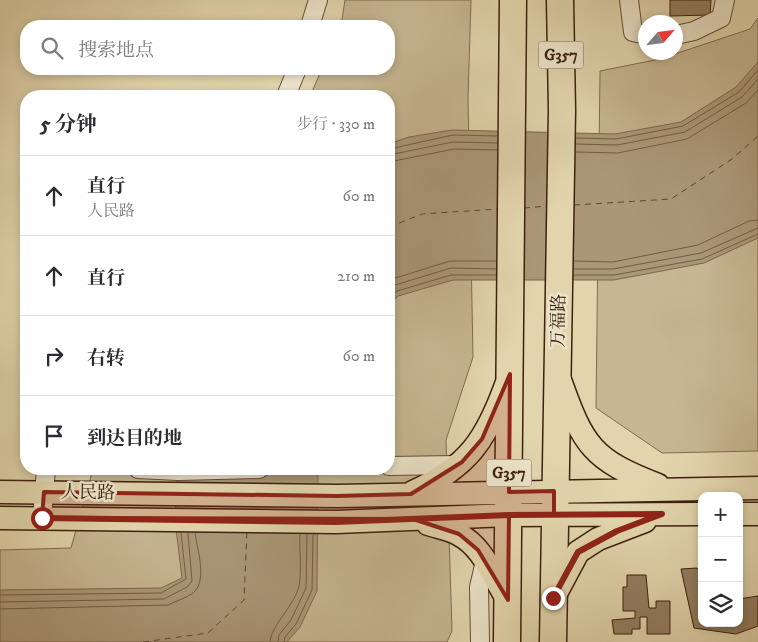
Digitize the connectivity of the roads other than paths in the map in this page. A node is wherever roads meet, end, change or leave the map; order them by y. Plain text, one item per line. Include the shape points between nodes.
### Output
1 (318, 0) edge
2 (513, 0) edge
3 (560, 0) edge
4 (629, 0) edge
5 (725, 0) edge
6 (312, 20) edge
7 (638, 33) edge
8 (683, 33) edge
9 (295, 75) edge
10 (288, 90) edge
11 (557, 372) junction
12 (510, 374) junction
13 (457, 465) junction
14 (395, 466) edge
15 (45, 475) edge
16 (758, 488) edge
17 (668, 489) junction
18 (0, 492) edge
19 (44, 492) junction
20 (411, 494) junction
21 (554, 503) junction
22 (509, 504) junction
23 (662, 514) junction
24 (698, 514) edge
25 (743, 514) edge
26 (758, 514) edge
27 (0, 518) edge
28 (42, 518) junction
29 (412, 519) junction
30 (486, 561) junction
31 (553, 598) junction
32 (508, 600) junction
33 (480, 642) edge
34 (507, 642) edge
35 (553, 642) edge

1 - 6 street
2 - 12 highway, G357
3 - 11 highway, 万福路 / G357 via 562,110
4 - 7 street via 633,32
5 - 8 street via 721,18
9 - 10 street
11 - 17 main road via 584,438 607,462
11 - 21 highway, 万福路 / G357
12 - 13 main road via 495,416 482,440
12 - 22 highway, G357
13 - 14 street
13 - 20 main road via 432,484
15 - 19 street
16 - 17 main road
17 - 21 main road
18 - 19 main road, 人民路
19 - 20 main road, 人民路
19 - 28 street
20 - 22 main road, 人民路
21 - 22 main road
21 - 23 main road
21 - 31 highway, 万福路 / G357
22 - 29 main road, 人民路
22 - 32 highway, G357
23 - 24 main road
23 - 31 main road via 617,531 578,552
25 - 26 main road
27 - 28 main road, 人民路
28 - 29 main road, 人民路 via 336,522
29 - 30 main road via 459,534
30 - 32 main road
30 - 33 street via 480,587
31 - 35 highway, 万福路 / G357
32 - 34 highway, G357

